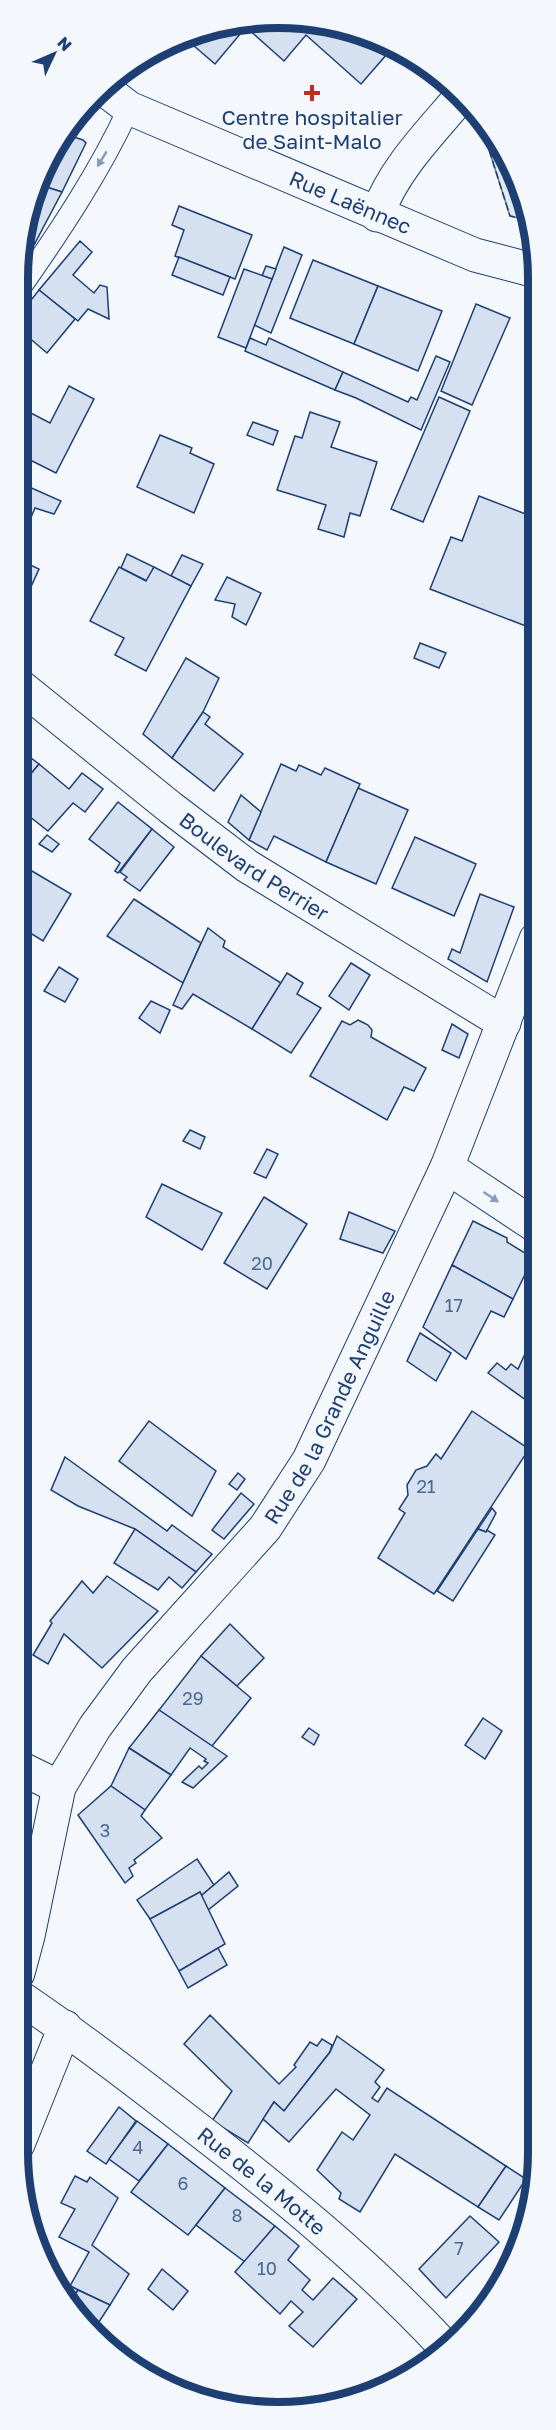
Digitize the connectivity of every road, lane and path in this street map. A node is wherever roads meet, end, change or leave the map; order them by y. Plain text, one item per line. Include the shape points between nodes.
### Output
1 (117, 98) edge
2 (455, 103) edge
3 (377, 215) junction
4 (527, 269) edge
5 (28, 276) edge
6 (28, 692) edge
7 (528, 960) edge
8 (504, 1023) junction
9 (447, 1167) junction
10 (528, 1221) edge
11 (28, 1772) edge
12 (58, 1787) junction
13 (28, 1936) edge
14 (28, 2003) edge
15 (65, 2027) junction
16 (28, 2119) edge
17 (440, 2342) edge

1 - 3 street, Rue Laënnec
1 -> 5 lane via 116,136
2 - 3 street via 386,190
3 - 4 street, Rue Laënnec via 475,255
6 - 8 street, Boulevard Perrier via 247,866
7 - 8 street, Rue de la Grande Anguille
8 - 9 street, Rue de la Grande Anguille
9 -> 10 street
9 - 12 street, Rue de la Grande Anguille via 309,1460 265,1528 137,1670
11 - 12 street
12 - 13 street, Rue de la Grande Anguille
14 - 15 street, Rue de la Motte
15 - 16 street
15 - 17 street, Rue de la Motte via 278,2190

